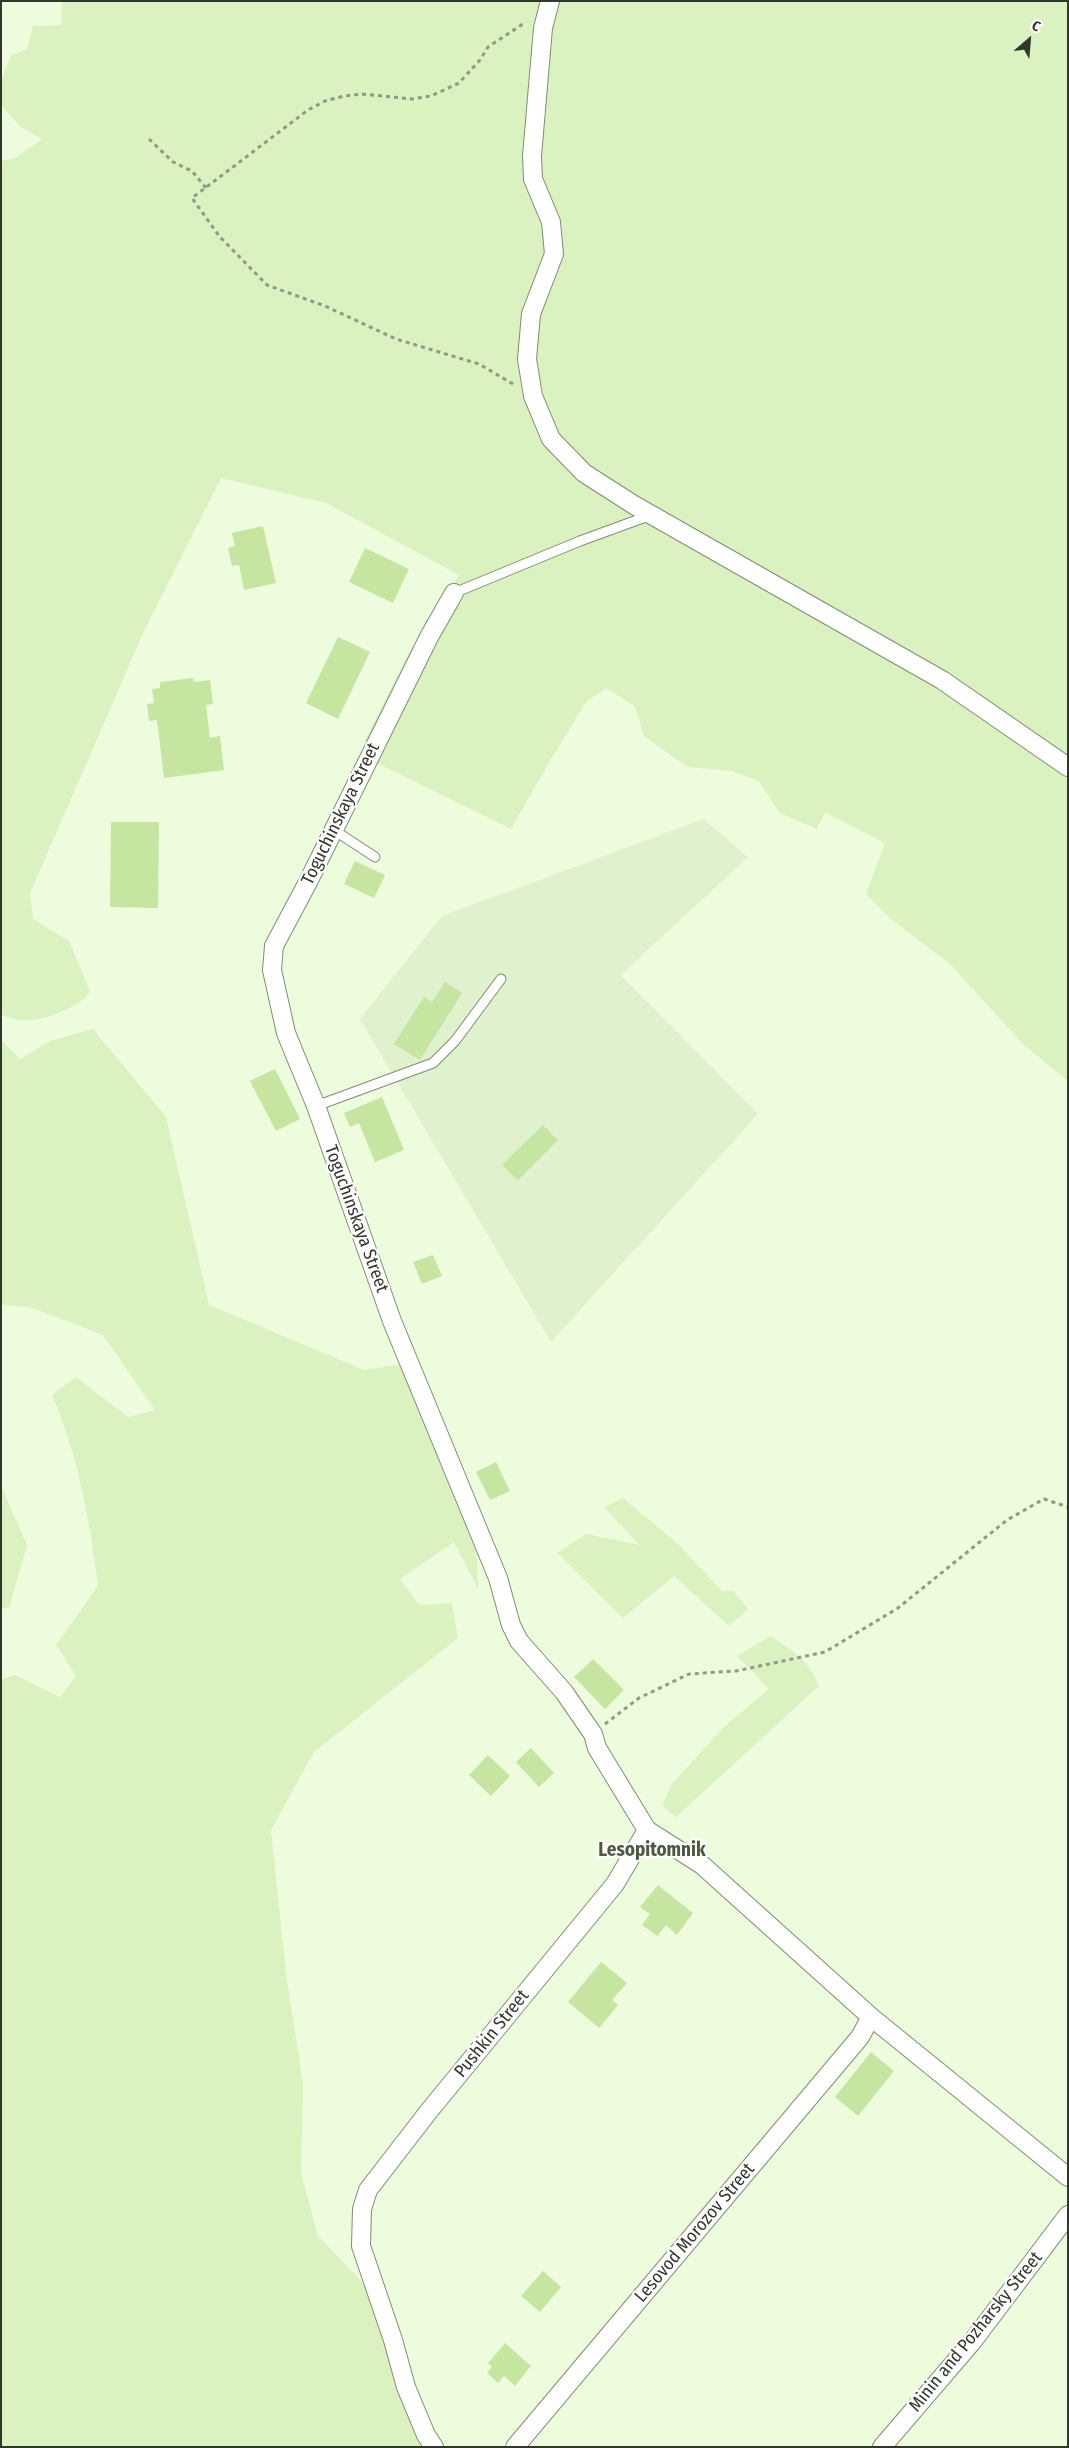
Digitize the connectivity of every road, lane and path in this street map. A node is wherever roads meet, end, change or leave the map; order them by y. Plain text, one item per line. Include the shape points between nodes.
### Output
1 (549, 3) edge
2 (149, 139) dead end
3 (206, 188) junction
4 (533, 396) junction
5 (652, 515) junction
6 (454, 593) joint
7 (1068, 767) edge
8 (334, 830) junction
9 (375, 857) dead end
10 (501, 979) dead end
11 (316, 1106) junction
12 (1068, 1507) edge
13 (593, 1734) junction
14 (647, 1830) junction
15 (871, 2017) junction
16 (1068, 2178) edge
17 (1068, 2215) edge
18 (434, 2447) edge
19 (515, 2447) edge
20 (882, 2447) edge

1 - 3 path via 488,47 480,60 453,86 431,96 412,99 362,94 325,101 308,110
1 - 4 street via 543,28 532,179 551,222 554,254 531,314 527,358
2 - 3 path via 173,162 192,171
3 - 4 path via 192,198 220,238 267,285 326,306 396,339 479,364
4 - 5 street via 551,439 584,473
5 - 6 lane
5 - 7 street via 942,680
6 - 8 street, Toguchinskaya Street
8 - 9 lane
8 - 11 street, Toguchinskaya Street via 274,946 272,970 286,1033
10 - 11 lane via 455,1040 433,1063
11 - 13 street, Toguchinskaya Street via 392,1321 498,1578 511,1626
12 - 13 path via 1044,1499 1006,1520 898,1608 825,1652 736,1671 689,1674 638,1698
13 - 14 street, Toguchinskaya Street via 597,1748
14 - 15 street via 702,1865
14 - 18 street, Pushkin Street via 616,1884 368,2190 362,2209 361,2246 406,2387
15 - 16 street
15 - 19 street, Lesovod Morozov Street via 860,2037
17 - 20 street, Minin and Pozharsky Street via 972,2342

